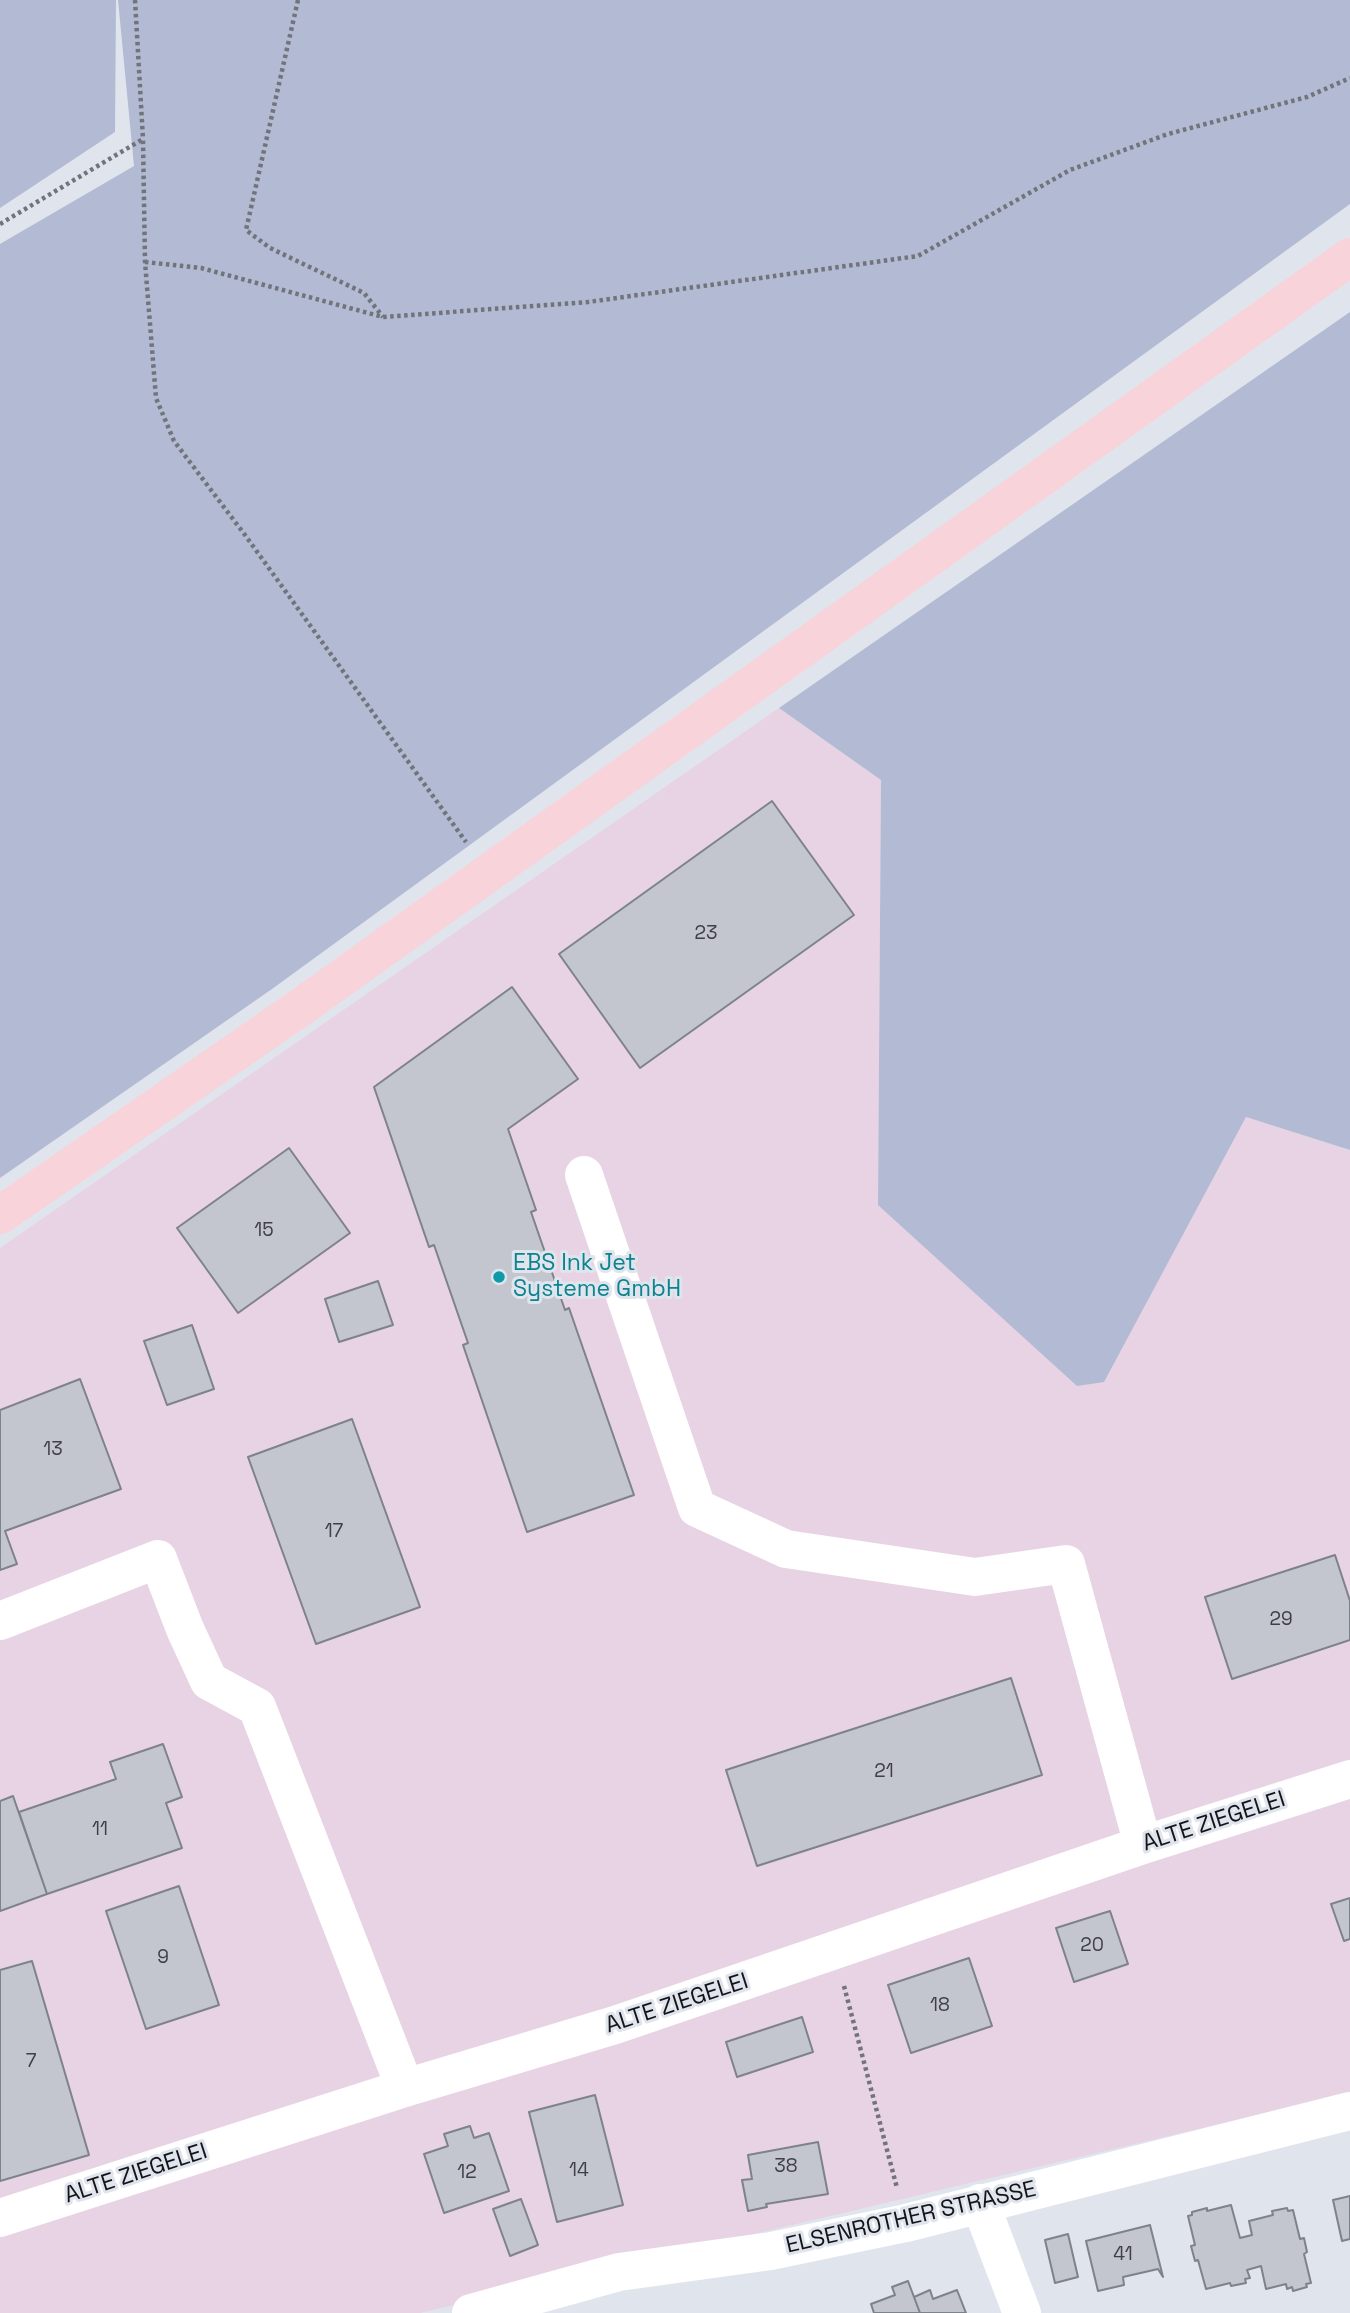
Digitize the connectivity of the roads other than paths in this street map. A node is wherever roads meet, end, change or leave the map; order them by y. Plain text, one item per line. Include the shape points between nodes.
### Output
1 (1350, 257) edge
2 (584, 1175) dead end
3 (0, 1215) edge
4 (0, 1621) edge
5 (1350, 1779) edge
6 (1143, 1845) junction
7 (405, 2088) junction
8 (1350, 2111) edge
9 (980, 2203) junction
10 (0, 2218) edge
11 (471, 2313) edge
12 (1022, 2313) edge

1 - 3 main road via 301,1007
2 - 6 street via 697,1508 786,1549 975,1577 1066,1564
4 - 7 street via 158,1559 209,1681 257,1707
5 - 6 street, ALTE ZIEGELEI
6 - 7 street, ALTE ZIEGELEI via 615,2025
7 - 10 street, ALTE ZIEGELEI
8 - 9 street, ELSENROTHER STRASSE
9 - 11 street, ELSENROTHER STRASSE via 771,2251 619,2272
9 - 12 street

